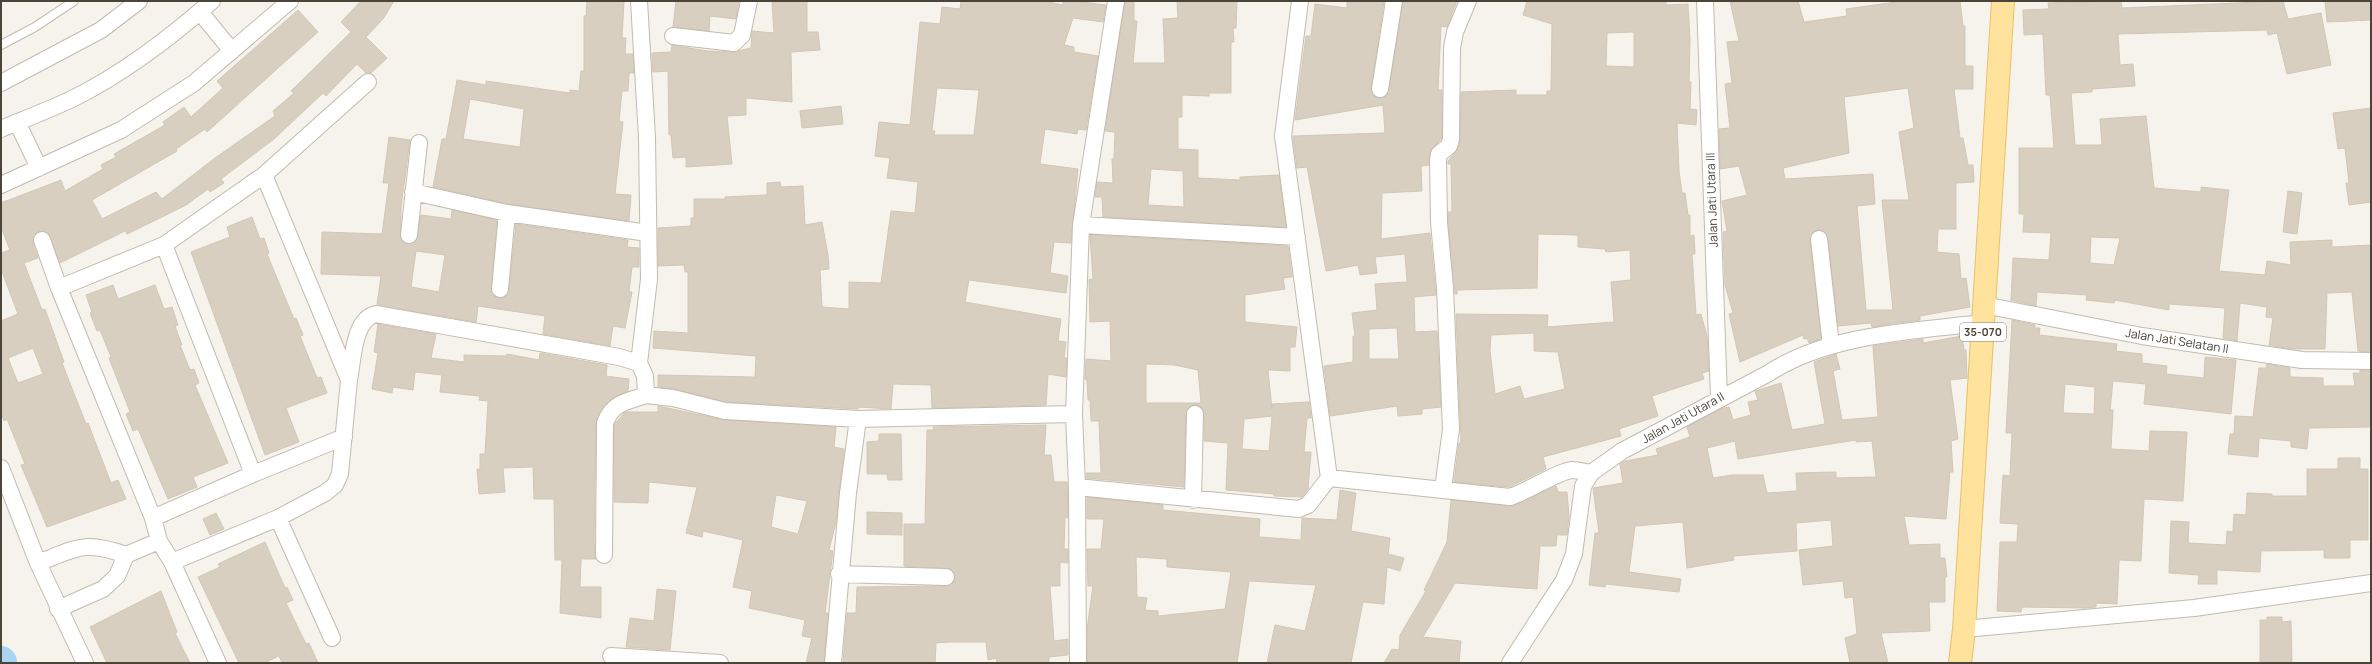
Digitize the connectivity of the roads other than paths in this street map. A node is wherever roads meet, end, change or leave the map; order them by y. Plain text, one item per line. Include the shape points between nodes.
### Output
1 (74, 1) edge
2 (139, 1) edge
3 (290, 1) edge
4 (639, 1) edge
5 (749, 1) edge
6 (1116, 1) edge
7 (1300, 1) edge
8 (1394, 1) edge
9 (1468, 1) edge
10 (1704, 1) edge
11 (2003, 1) edge
12 (206, 6) edge
13 (673, 36) dead end
14 (1, 44) edge
15 (232, 51) junction
16 (368, 82) dead end
17 (1, 83) edge
18 (1380, 89) dead end
19 (17, 122) junction
20 (1, 129) edge
21 (418, 143) dead end
22 (39, 168) junction
23 (264, 175) junction
24 (1, 185) edge
25 (413, 192) junction
26 (507, 213) junction
27 (1081, 225) junction
28 (648, 233) junction
29 (409, 235) dead end
30 (1297, 237) junction
31 (1819, 239) dead end
32 (42, 240) dead end
33 (164, 245) junction
34 (59, 288) junction
35 (500, 290) dead end
36 (1984, 314) junction
37 (1831, 346) junction
38 (2371, 361) edge
39 (639, 363) junction
40 (349, 380) junction
41 (646, 394) junction
42 (1719, 398) junction
43 (1074, 414) junction
44 (1195, 414) dead end
45 (858, 419) junction
46 (344, 437) junction
47 (1, 468) edge
48 (1591, 473) junction
49 (253, 474) junction
50 (1329, 478) junction
51 (1077, 487) junction
52 (1443, 490) junction
53 (1193, 500) junction
54 (153, 518) junction
55 (278, 518) junction
56 (159, 541) junction
57 (126, 555) junction
58 (604, 555) dead end
59 (172, 562) junction
60 (38, 563) junction
61 (839, 574) junction
62 (946, 577) dead end
63 (2371, 583) edge
64 (58, 609) junction
65 (1964, 629) junction
66 (332, 638) dead end
67 (611, 656) dead end
68 (85, 663) edge
69 (218, 663) edge
70 (720, 663) edge
71 (833, 663) edge
72 (1078, 663) edge
73 (1510, 663) edge
74 (1960, 663) edge

1 - 14 lane
2 - 17 street via 101,30
3 - 15 street
4 - 28 street via 647,138
5 - 13 street via 742,35 734,43
6 - 27 street
7 - 30 street via 1283,136
8 - 18 street
9 - 52 street via 1455,32 1452,48 1451,139 1449,146 1439,154 1438,160 1451,429
10 - 42 street, Jalan Jati Utara III
11 - 36 main road, 35-070
12 - 15 street
12 - 19 street via 127,67 75,98
15 - 22 street via 194,83 121,130
16 - 23 street
19 - 20 street
19 - 22 street
21 - 25 street
22 - 24 street
23 - 33 street
23 - 40 street
25 - 26 street
25 - 29 street
26 - 28 street
26 - 35 street
27 - 30 street
27 - 43 street
28 - 39 street via 648,279
30 - 50 street
31 - 37 street
32 - 34 street
33 - 34 street
33 - 49 street
34 - 54 street
36 - 37 street, Jalan Jati Utara II
36 - 38 street, Jalan Jati Selatan II via 2302,360
36 - 65 main road, 35-070
37 - 42 street, Jalan Jati Utara II via 1786,362
39 - 40 street via 619,357 376,314 364,320 359,330
39 - 41 street via 645,376
40 - 46 street
41 - 45 street via 725,411
41 - 58 street via 615,406 609,411 605,423
42 - 48 street, Jalan Jati Utara II via 1622,451
43 - 45 street
43 - 51 street
44 - 53 street
45 - 61 street
46 - 49 street
46 - 55 street via 343,461 335,485
47 - 60 street
48 - 52 street via 1571,470 1510,497
48 - 73 street, Jalan Jati Utara II via 1583,486 1574,554 1564,580
49 - 54 street
50 - 52 street
50 - 53 street via 1308,505 1299,509
51 - 53 street
51 - 72 street
54 - 56 street
55 - 59 street
55 - 66 street
56 - 57 street
56 - 59 street
57 - 60 street via 105,547 85,546
57 - 64 street via 118,576 103,589
59 - 69 street
60 - 64 street
61 - 62 street
61 - 71 street
63 - 65 street via 2194,608
64 - 68 street
65 - 74 main road, 35-070
67 - 70 street

